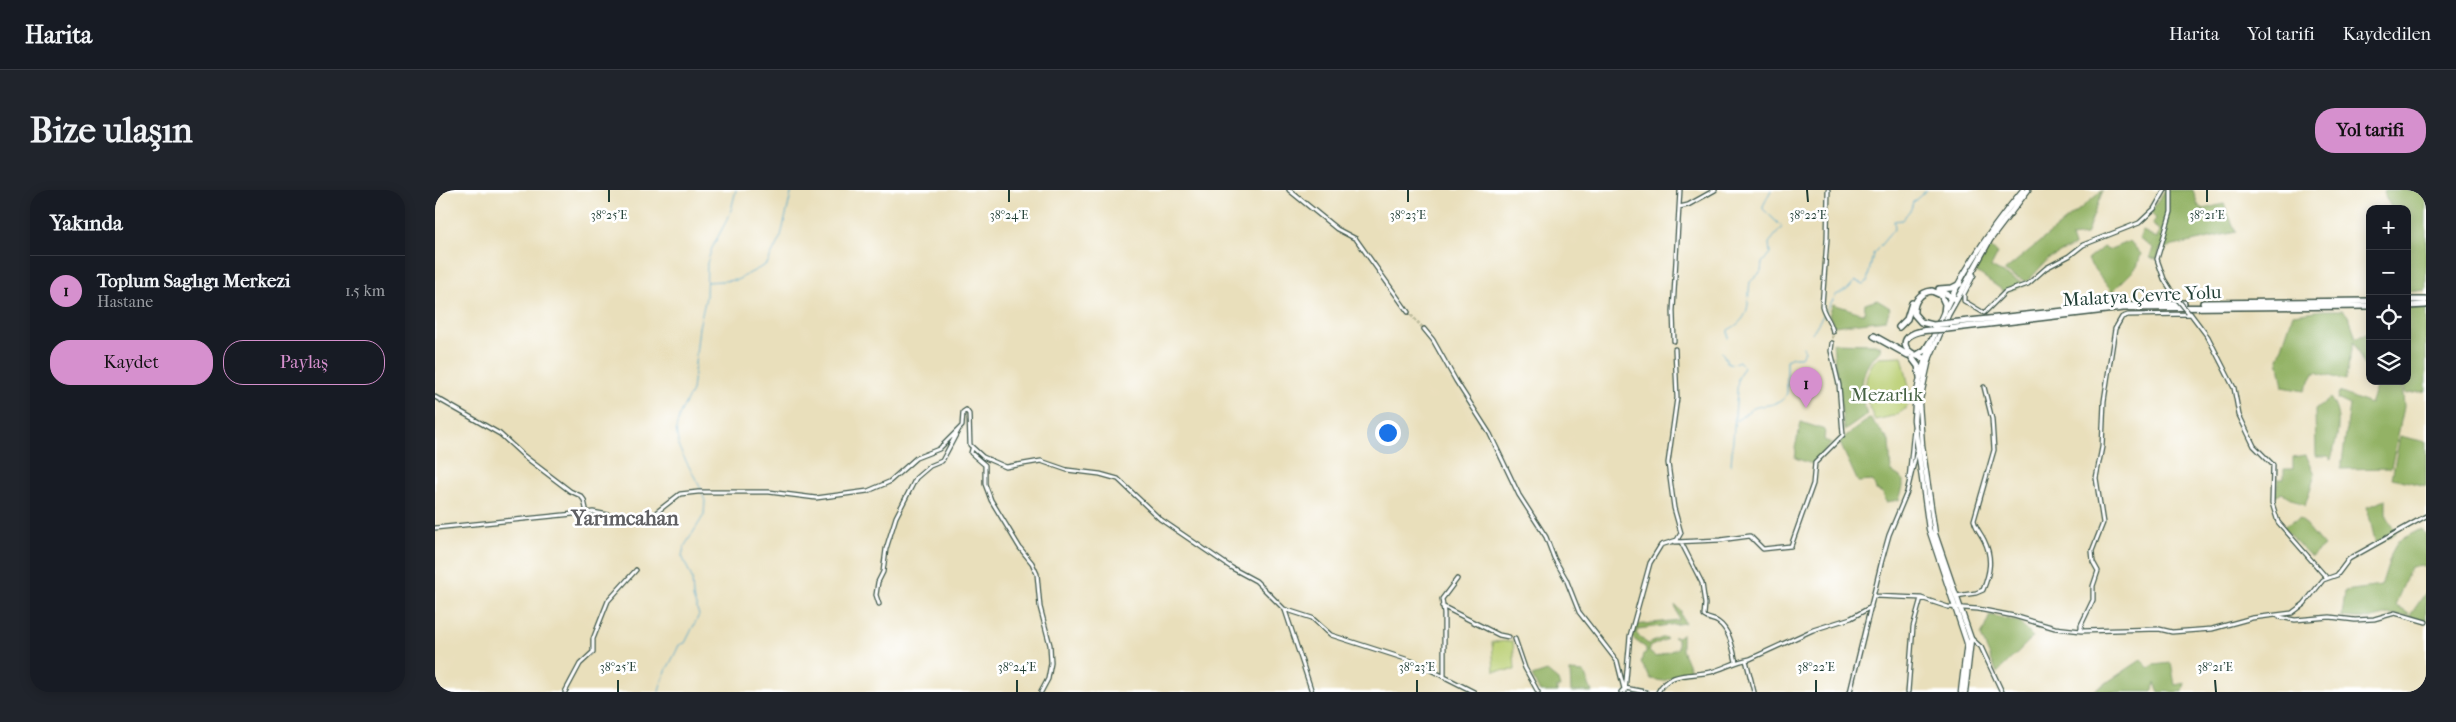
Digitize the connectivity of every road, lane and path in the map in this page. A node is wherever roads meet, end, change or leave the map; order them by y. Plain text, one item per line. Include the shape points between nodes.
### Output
1 (1289, 190) edge
2 (1681, 190) edge
3 (1715, 190) edge
4 (1828, 190) edge
5 (2023, 190) edge
6 (2028, 190) edge
7 (2165, 190) edge
8 (2171, 190) edge
9 (1679, 207) junction
10 (1971, 272) junction
11 (1960, 284) junction
12 (1936, 289) junction
13 (1941, 295) junction
14 (1953, 300) junction
15 (2411, 300) edge
16 (2426, 300) edge
17 (2366, 301) edge
18 (2426, 305) edge
19 (2366, 306) edge
20 (2411, 306) edge
21 (1408, 312) tunnel mouth
22 (1944, 313) junction
23 (2190, 313) junction
24 (1949, 326) junction
25 (1932, 327) junction
26 (1899, 328) dead end
27 (1423, 329) tunnel mouth
28 (1833, 332) tunnel mouth
29 (1874, 336) dead end
30 (1674, 340) dead end
31 (1832, 342) tunnel mouth
32 (1930, 342) junction
33 (1675, 349) dead end
34 (1914, 356) junction
35 (1927, 360) junction
36 (1920, 377) junction
37 (1984, 387) dead end
38 (435, 397) edge
39 (1914, 420) junction
40 (960, 428) junction
41 (1920, 446) junction
42 (972, 449) junction
43 (1907, 492) junction
44 (587, 513) junction
45 (2426, 516) edge
46 (435, 528) edge
47 (1680, 540) junction
48 (636, 570) dead end
49 (2327, 578) junction
50 (1457, 579) dead end
51 (1875, 596) junction
52 (1955, 596) junction
53 (1921, 598) junction
54 (879, 604) dead end
55 (1442, 606) junction
56 (1872, 607) junction
57 (1957, 607) junction
58 (1285, 610) junction
59 (2277, 616) junction
60 (2426, 622) edge
61 (2081, 631) junction
62 (1509, 637) dead end
63 (1971, 638) junction
64 (1515, 639) dead end
65 (1746, 660) junction
66 (1736, 662) junction
67 (1444, 676) junction
68 (1625, 690) edge
69 (565, 692) edge
70 (1041, 692) edge
71 (1312, 692) edge
72 (1474, 692) edge
73 (1538, 692) edge
74 (1646, 692) edge
75 (1658, 692) edge
76 (1754, 692) edge
77 (1850, 692) edge
78 (1908, 692) edge
79 (1963, 692) edge
80 (2002, 692) edge

1 - 21 street via 1355,239
2 - 9 street
3 - 9 street
4 - 28 street via 1822,299 1823,310 1831,321
5 - 11 main road via 1985,240
6 - 10 main road via 2007,215
7 - 10 street via 2154,209 2139,223 2083,245 2046,268 2028,284 2005,292 1984,313 1964,301 1963,294 1974,275
8 - 23 street, bridge via 2171,212 2157,259 2164,279
9 - 30 street
10 - 14 main road
11 - 12 highway
11 - 14 main road
12 - 14 highway
12 - 26 highway via 1926,289 1915,298 1907,319
13 - 14 highway
13 - 22 highway
13 - 25 highway via 1932,291 1924,293 1914,308 1917,318
14 - 22 main road
14 - 35 main road
15 - 16 highway
17 - 24 highway, Malatya Çevre Yolu via 2122,304
18 - 20 highway
19 - 24 highway, Malatya Çevre Yolu via 2131,308
22 - 32 main road
23 - 49 street via 2208,337 2234,388 2239,415 2254,446 2273,465 2273,503 2278,522
23 - 61 street via 2128,315 2122,317 2115,329 2096,478 2103,523 2092,552 2098,570 2093,600
24 - 25 highway, Malatya Çevre Yolu, bridge
25 - 34 highway, Malatya Çevre Yolu via 1908,335 1905,341 1907,350
27 - 68 street via 1433,340 1489,434 1519,495 1544,534 1579,612 1617,661
29 - 34 highway
31 - 47 street via 1843,435 1815,463 1813,484 1791,546 1763,549 1750,536
32 - 34 highway via 1925,350
32 - 35 main road
33 - 47 street via 1677,398 1668,463
34 - 35 highway
34 - 36 highway
35 - 36 main road
35 - 41 main road via 1919,404
36 - 39 main road
37 - 52 street via 1992,419 1994,450 1974,520 1989,553 1990,566 1983,590
38 - 44 street via 500,434 524,456 581,496
39 - 41 main road
39 - 43 street
40 - 42 street via 963,412 967,410
40 - 44 street via 938,450 913,460 891,481 875,489 816,498 769,492 697,492 680,494 653,515 624,518
40 - 54 street via 942,461 916,478 897,517 886,549 883,572 877,582
41 - 43 street
41 - 52 main road via 1935,534
41 - 57 main road via 1929,529
42 - 58 street via 1006,467 1041,461 1067,470 1118,479 1160,519 1259,583
42 - 70 street via 971,453 985,465 985,484 991,500 1036,570 1051,663
43 - 51 street via 1889,535
44 - 46 street
45 - 49 street via 2349,559 2337,575
47 - 66 street via 1702,583 1704,616 1717,621 1725,630
47 - 68 street via 1661,545 1650,563 1628,644
48 - 69 street via 608,601 593,639 594,652 580,664
49 - 59 street via 2299,608
50 - 55 street via 1445,593
51 - 53 street
51 - 56 street
52 - 57 main road
53 - 57 street
53 - 78 street via 1913,627
55 - 62 street
55 - 67 street
56 - 65 street
56 - 77 street
57 - 61 street
57 - 63 main road
57 - 79 main road via 1967,644
58 - 67 street via 1309,617 1331,635 1415,662
58 - 71 street
59 - 60 street via 2295,620 2330,617 2355,620 2395,613
59 - 61 street via 2252,618 2207,630
63 - 79 main road
63 - 80 street via 1981,647
64 - 73 street
65 - 66 street
65 - 76 street
66 - 75 street via 1710,672 1693,672 1676,678 1662,685
67 - 72 street
68 - 74 street

